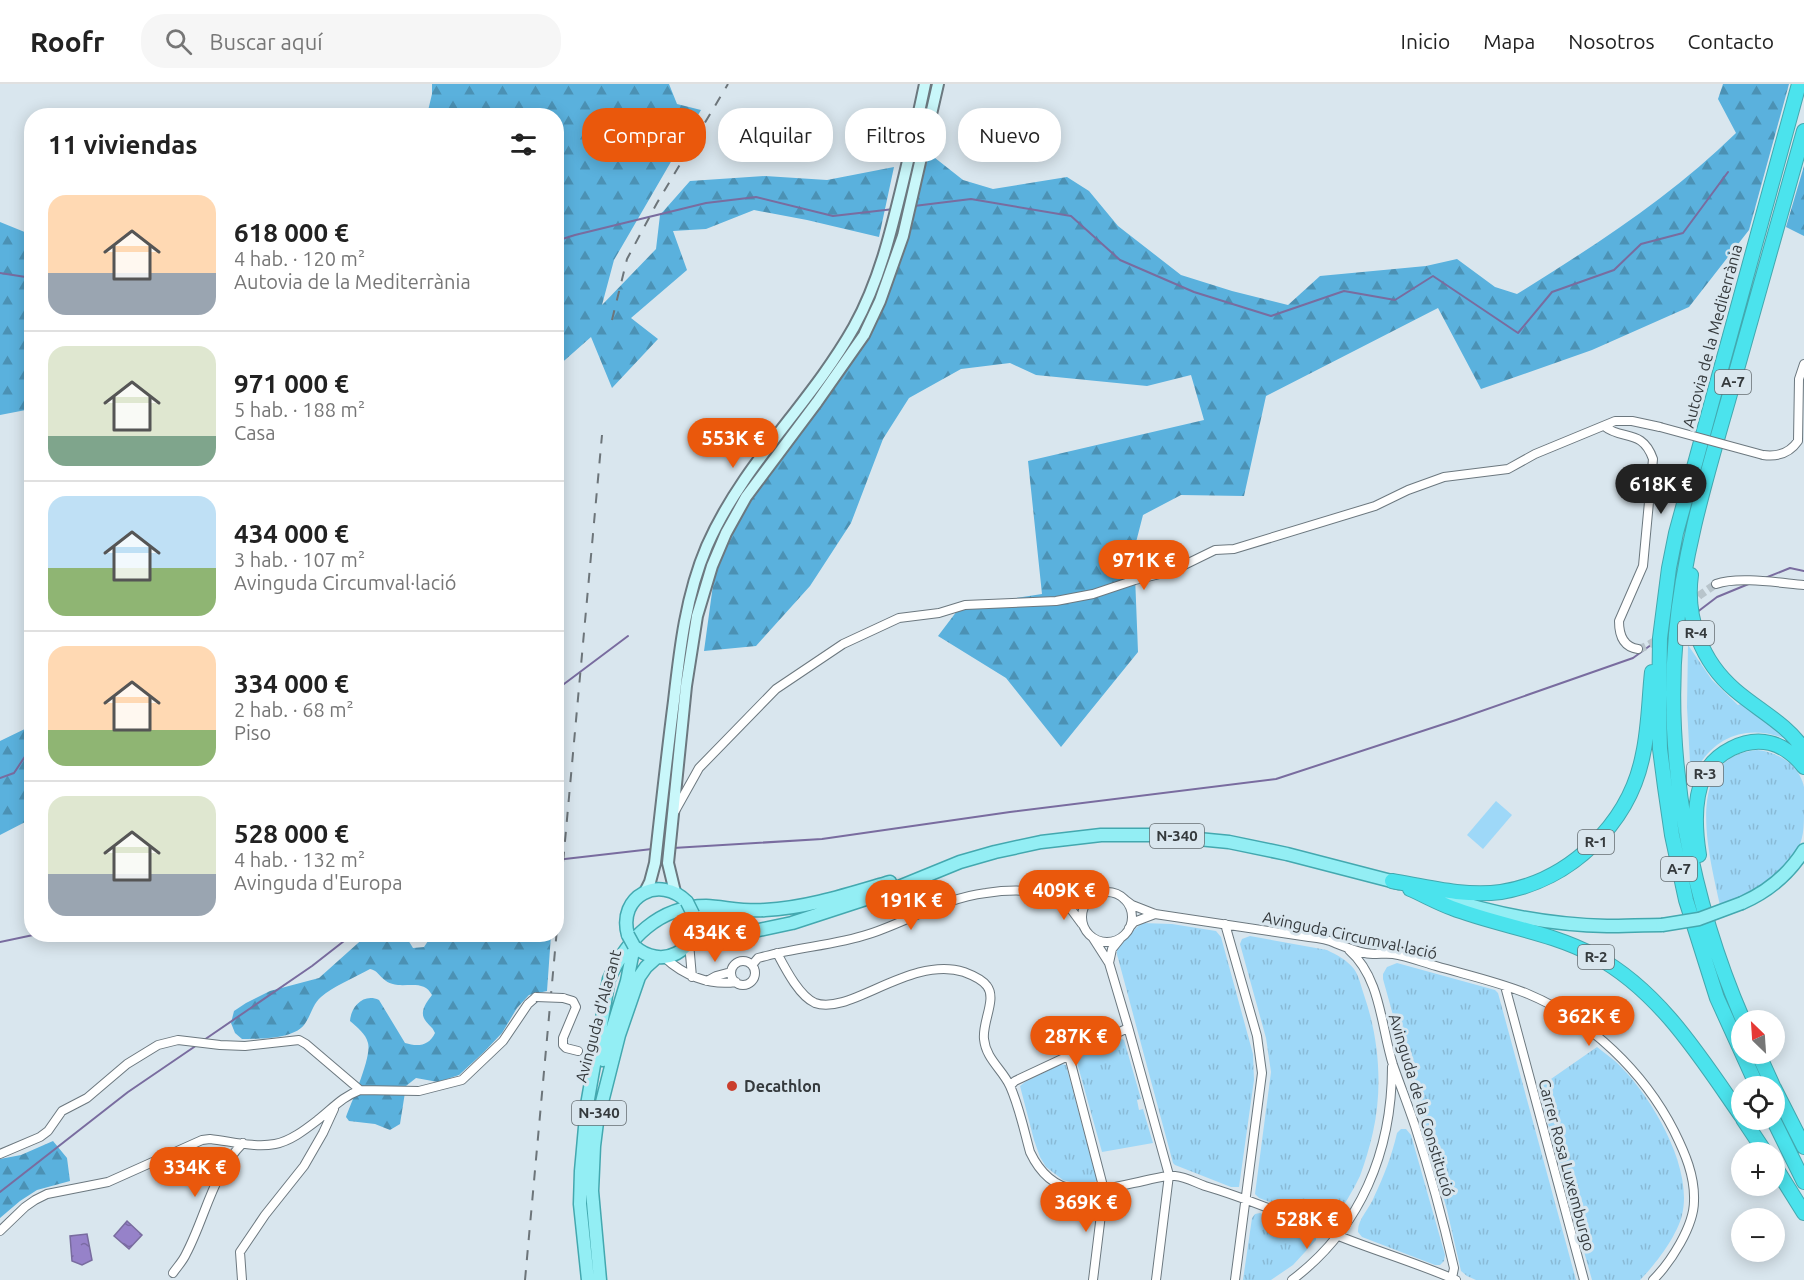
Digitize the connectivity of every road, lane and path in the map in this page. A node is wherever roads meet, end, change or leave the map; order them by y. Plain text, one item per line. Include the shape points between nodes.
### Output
1 (925, 84) edge
2 (938, 84) edge
3 (1799, 84) edge
4 (1804, 131) edge
5 (1804, 364) edge
6 (1604, 426) junction
7 (1696, 516) junction
8 (1716, 584) tunnel mouth
9 (1804, 585) edge
10 (1660, 638) junction
11 (1638, 649) dead end
12 (1804, 750) edge
13 (1804, 767) edge
14 (672, 815) junction
15 (1804, 850) edge
16 (960, 862) junction
17 (1392, 881) junction
18 (645, 892) junction
19 (675, 892) junction
20 (1700, 893) junction
21 (1093, 897) junction
22 (1124, 899) junction
23 (1065, 902) junction
24 (692, 912) junction
25 (1155, 914) junction
26 (1225, 924) junction
27 (1084, 926) junction
28 (1128, 929) junction
29 (726, 933) junction
30 (1090, 935) junction
31 (1122, 937) junction
32 (631, 940) junction
33 (689, 942) junction
34 (1346, 948) junction
35 (777, 953) junction
36 (660, 958) junction
37 (1109, 963) junction
38 (752, 965) junction
39 (731, 972) junction
40 (692, 977) junction
41 (707, 981) junction
42 (736, 982) junction
43 (1505, 987) junction
44 (1739, 1010) edge
45 (1128, 1028) junction
46 (578, 1051) dead end
47 (1069, 1056) junction
48 (1392, 1062) junction
49 (1752, 1076) edge
50 (1010, 1086) junction
51 (360, 1090) junction
52 (1731, 1103) edge
53 (336, 1105) junction
54 (1785, 1109) edge
55 (585, 1129) junction
56 (1778, 1130) edge
57 (243, 1143) junction
58 (1804, 1147) edge
59 (0, 1154) edge
60 (1169, 1175) junction
61 (1804, 1182) edge
62 (1785, 1183) edge
63 (1104, 1190) junction
64 (1245, 1198) junction
65 (1804, 1213) edge
66 (0, 1231) edge
67 (1338, 1236) junction
68 (173, 1273) dead end
69 (1454, 1279) edge
70 (242, 1280) edge
71 (588, 1280) edge
72 (600, 1280) edge
73 (1093, 1280) edge
74 (1156, 1280) edge
75 (1235, 1280) edge
76 (1292, 1280) edge
77 (1584, 1280) edge
78 (1653, 1280) edge

1 - 18 main road via 893,225 863,309 833,361 734,494 700,564 681,641 655,863
2 - 14 main road via 903,236 880,301 864,335 746,498 712,566 697,616
3 - 10 highway, Autovia de la Mediterrània / A-7 via 1676,533
4 - 7 highway, Autovia de la Mediterrània / A-7
5 - 6 street, bridge via 1799,379 1798,441 1776,456 1632,421
6 - 11 street via 1642,441 1653,459 1643,566 1619,621 1624,641
6 - 14 street via 1508,469 1444,477 1375,506 1242,546 1215,550 1172,572 1093,594 1056,601 965,605 899,618 843,644 776,689 699,768
7 - 12 highway, R-4 via 1698,539 1690,578 1697,637 1719,675 1790,732
7 - 20 highway, Autovia de la Mediterrània / A-7 via 1680,596 1673,689 1677,764
8 - 9 street via 1742,580
10 - 17 highway, R-1 via 1637,776 1617,815 1585,853 1548,878 1499,892 1461,892
10 - 49 highway, Autovia de la Mediterrània / A-7 via 1660,749 1679,869 1717,998
13 - 20 highway, R-3 via 1783,748 1759,742 1729,750 1709,767 1698,795 1696,815
14 - 19 main road via 668,863
15 - 17 main road, N-340, bridge via 1786,873 1755,897 1699,919 1662,925 1605,926 1549,921 1464,905
16 - 17 main road, N-340 via 1067,838 1183,836 1287,854
16 - 29 main road, N-340 via 884,893 792,923
16 - 55 main road, Avinguda d'Alacant / N-340 via 792,908 763,911 702,906 660,917 628,945 609,979
17 - 52 highway, R-2 via 1452,908 1562,941 1624,974 1674,1024
18 - 19 main road
18 - 32 main road, N-340 via 628,910 626,923
19 - 24 main road, N-340
20 - 44 highway, Autovia de la Mediterrània / A-7
21 - 22 street via 1104,892
21 - 23 street via 1084,902
21 - 27 street via 1084,907
22 - 25 street, Avinguda Circumval·lació
22 - 28 street via 1131,909
23 - 27 street
23 - 35 street via 1018,891 978,894 942,904 858,938
24 - 29 main road, N-340
24 - 33 main road via 693,934
25 - 26 street, Avinguda Circumval·lació
25 - 28 street via 1134,922
26 - 34 street, Avinguda Circumval·lació via 1309,937
26 - 64 street via 1262,1061
27 - 30 street
28 - 31 street
29 - 33 main road, N-340
30 - 31 street via 1103,942
30 - 37 street
31 - 37 street via 1112,949
32 - 36 main road via 647,955
32 - 55 main road, Avinguda d'Alacant / N-340 via 627,981
33 - 36 main road, N-340 via 678,953
33 - 40 street
34 - 43 street, Avinguda Circumval·lació via 1367,954 1394,954
34 - 48 street, Avinguda de la Constitució via 1367,970
35 - 38 street via 758,958
35 - 50 street via 789,975 816,1003 846,1000 922,971 948,969 972,975 986,984 992,996 984,1039 989,1057
36 - 40 street
36 - 72 main road, Avinguda d'Alacant / N-340 via 639,977 619,1035 597,1122 591,1191
37 - 45 street
38 - 39 street via 738,962
38 - 42 street via 753,980 747,984
39 - 41 street
39 - 42 street
40 - 41 street
41 - 42 street
43 - 77 street, Carrer Rosa Luxemburgo
43 - 78 street, Avinguda Circumval·lació via 1528,994 1584,1025 1651,1092 1682,1146 1694,1186 1693,1215 1668,1263
45 - 47 street
45 - 60 street
46 - 51 street, bridge via 566,1048 562,1042 576,1007 573,1001 536,997 503,1041 462,1080 419,1091
47 - 50 street
47 - 63 street
48 - 67 street via 1390,1112 1376,1166 1367,1189
48 - 69 street, Avinguda de la Constitució via 1430,1176
50 - 63 street via 1030,1152 1048,1179 1074,1190
51 - 53 street
51 - 59 street via 299,1040 245,1046 178,1040 158,1045 127,1065 87,1098 62,1111 40,1137
53 - 57 street via 286,1140
53 - 70 street via 304,1166 240,1252
54 - 58 highway
55 - 71 main road, Avinguda d'Alacant / N-340 via 580,1204
56 - 61 highway
57 - 66 street via 202,1140 108,1182 47,1194 25,1207
57 - 68 street via 217,1178 186,1256
60 - 63 street
60 - 64 street
60 - 74 street
62 - 65 highway
63 - 73 street
64 - 67 street
64 - 75 street
67 - 69 street
67 - 76 street

